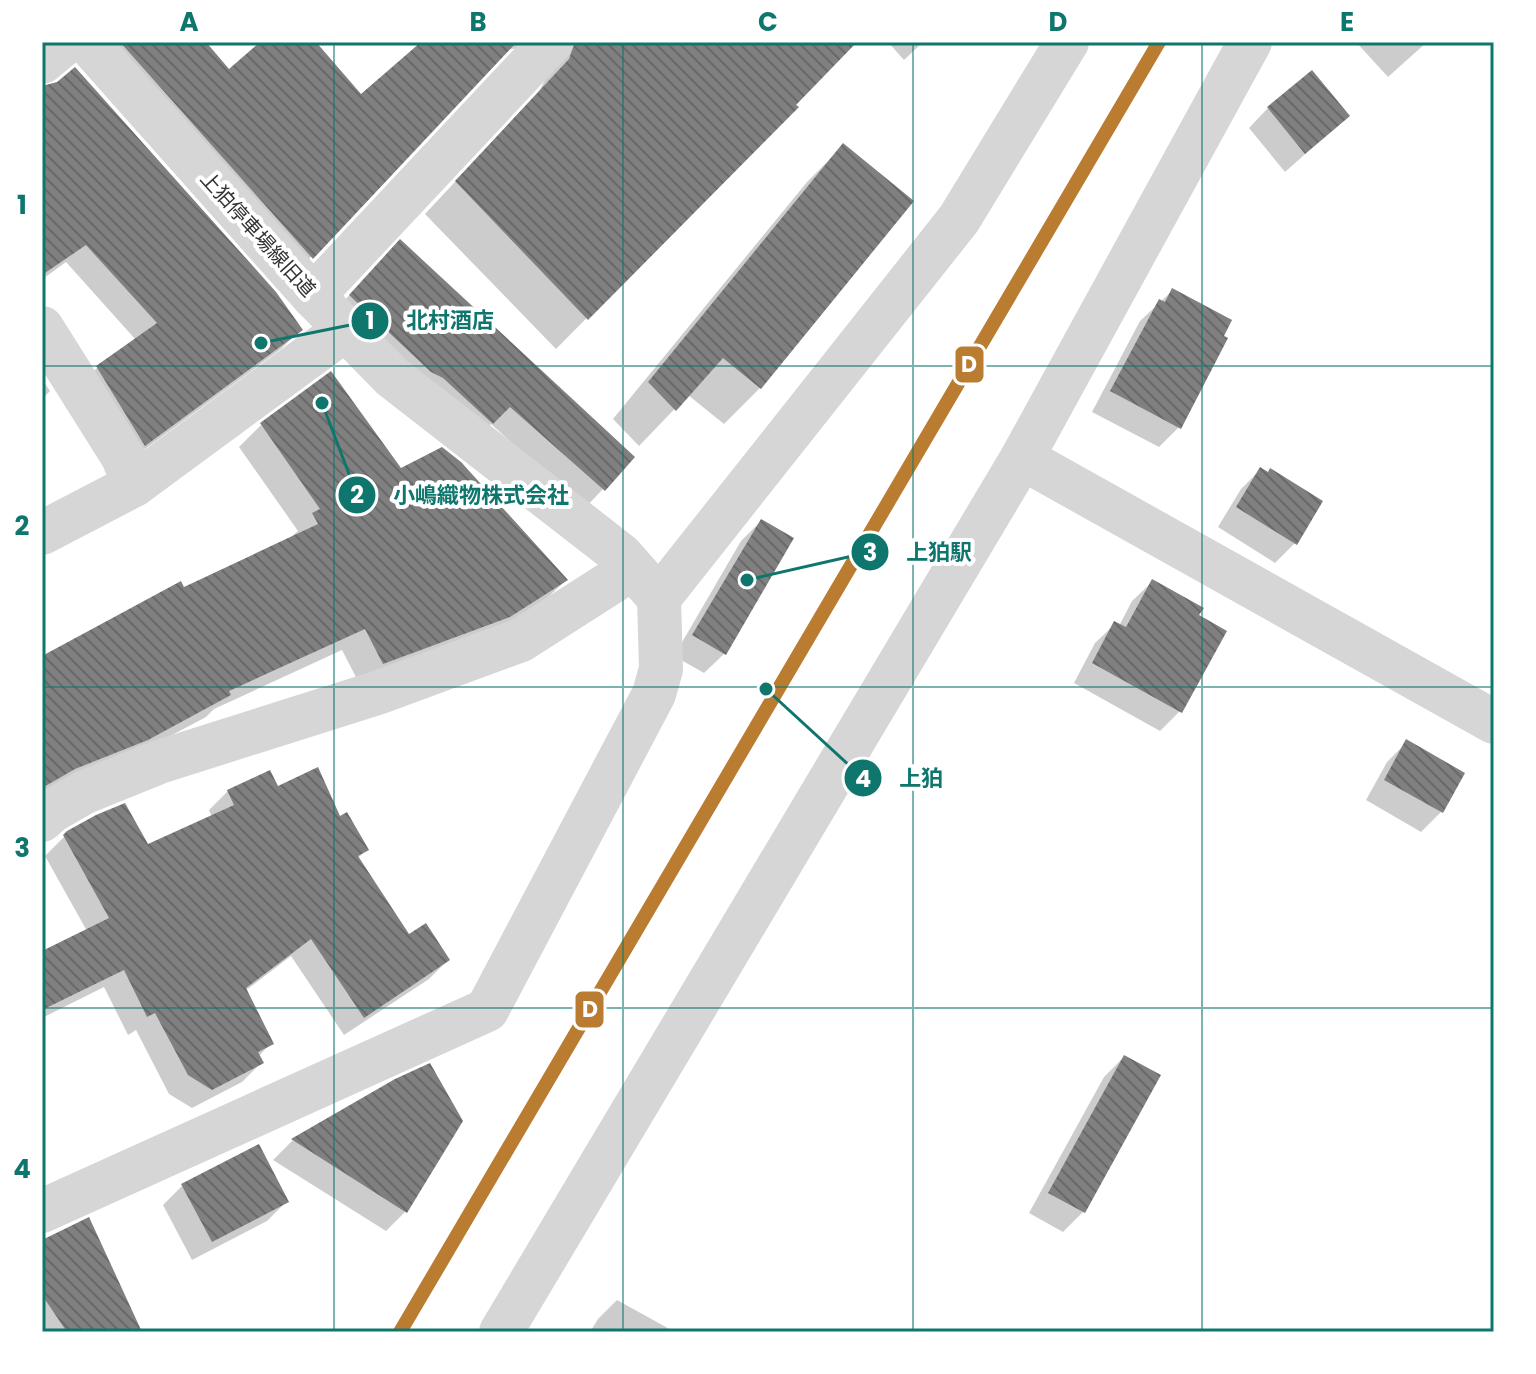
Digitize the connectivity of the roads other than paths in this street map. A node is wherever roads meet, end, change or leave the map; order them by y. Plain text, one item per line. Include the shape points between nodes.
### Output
1 (66, 42) edge
2 (87, 42) edge
3 (1067, 42) edge
4 (1250, 42) edge
5 (541, 46) edge
6 (42, 62) edge
7 (313, 296) junction
8 (42, 328) edge
9 (346, 329) junction
10 (1022, 458) junction
11 (134, 485) junction
12 (42, 533) edge
13 (646, 584) junction
14 (1494, 722) edge
15 (42, 820) edge
16 (42, 1211) edge
17 (501, 1332) edge

1 - 6 street
2 - 7 street, 上狛停車場線旧道
3 - 13 street via 959,219
4 - 10 street
5 - 7 street
7 - 9 street, 上狛停車場線旧道
8 - 11 street via 123,457
9 - 11 street
9 - 13 street, 上狛停車場線旧道 via 392,377 621,555
10 - 14 street
10 - 17 street
11 - 12 street
13 - 15 street via 521,640 377,693 159,762 85,792
13 - 16 street via 661,669 654,694 487,1010

